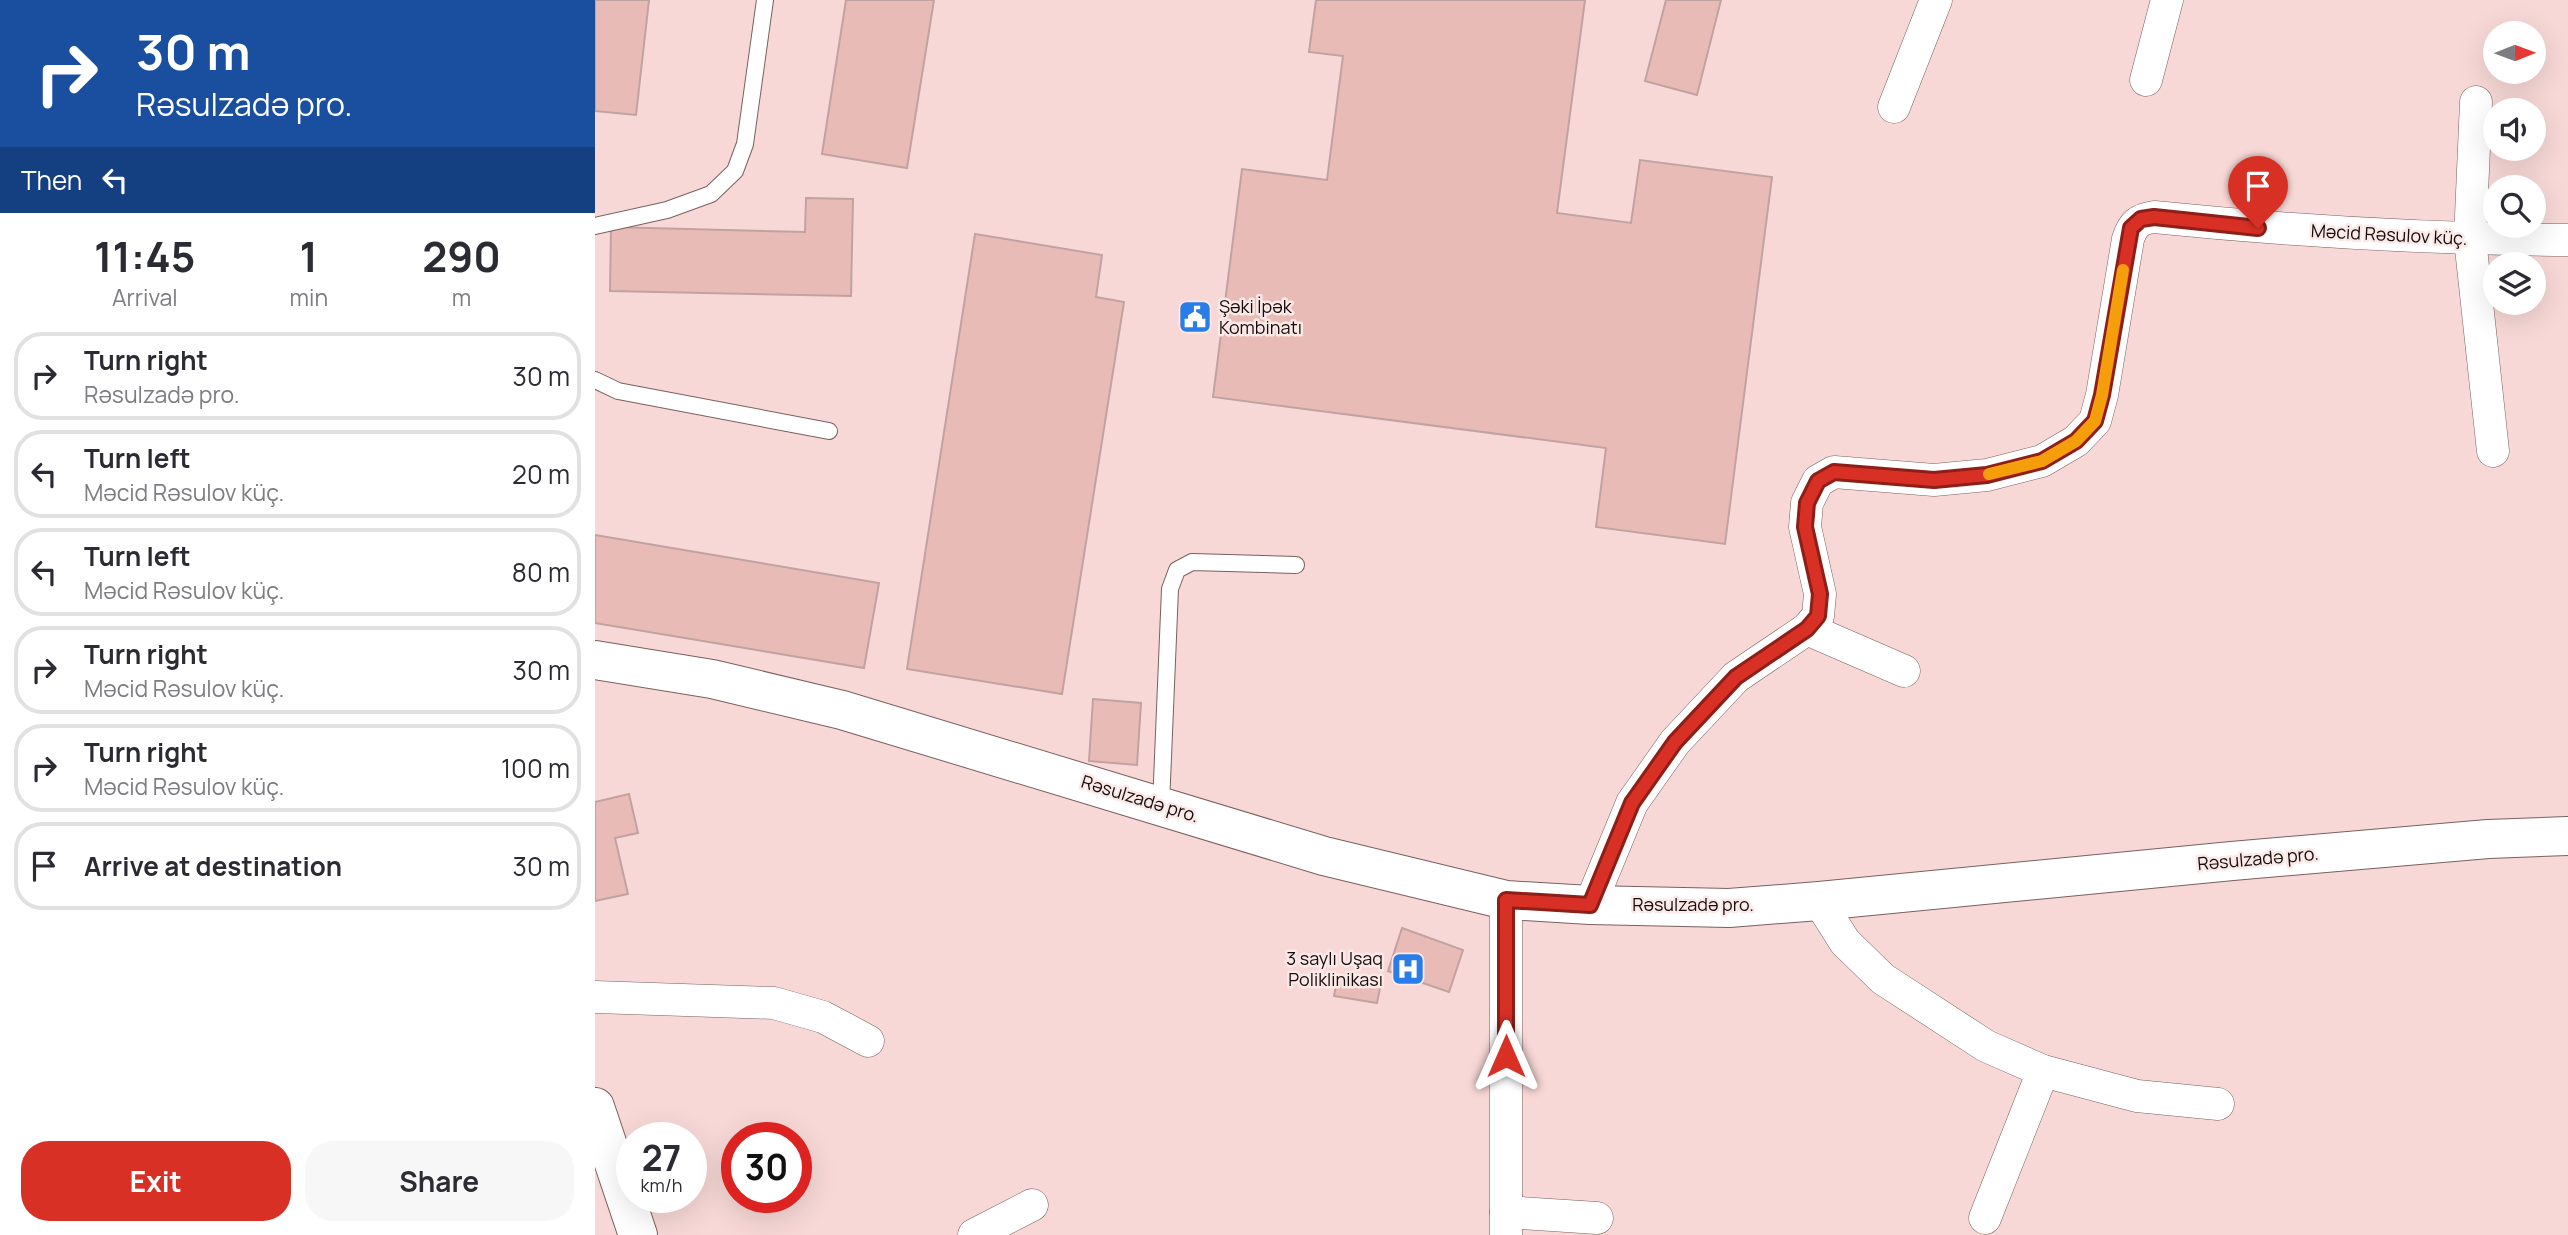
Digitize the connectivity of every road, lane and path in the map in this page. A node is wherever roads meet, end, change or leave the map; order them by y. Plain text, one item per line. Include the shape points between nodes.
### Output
1 (765, 0) edge
2 (1935, 0) edge
3 (2167, 0) edge
4 (2146, 80) dead end
5 (2476, 102) dead end
6 (1895, 107) dead end
7 (595, 226) edge
8 (2470, 239) junction
9 (2568, 240) edge
10 (595, 380) edge
11 (828, 431) dead end
12 (2493, 451) dead end
13 (1296, 565) dead end
14 (1807, 629) junction
15 (595, 660) edge
16 (1904, 671) dead end
17 (1161, 805) junction
18 (2568, 836) edge
19 (1506, 900) junction
20 (1819, 901) junction
21 (1590, 905) junction
22 (595, 997) edge
23 (868, 1041) dead end
24 (2043, 1071) junction
25 (2218, 1104) dead end
26 (595, 1107) edge
27 (1033, 1205) dead end
28 (1597, 1218) dead end
29 (1985, 1218) dead end
30 (1506, 1224) edge
31 (638, 1235) edge
32 (974, 1235) edge

1 - 7 lane via 745,144 735,171 711,194 667,210
2 - 6 street
3 - 4 street
5 - 8 street
8 - 9 street, Məcid Rəsulov küç.
8 - 12 street
8 - 14 street, Məcid Rəsulov küç. via 2141,219 2128,239 2095,421 2076,441 2042,461 1987,475 1934,480 1834,472 1818,481 1807,503 1805,527 1820,594 1818,616
10 - 11 lane via 618,391
13 - 17 lane via 1192,562 1177,570 1170,589
14 - 16 street
14 - 21 street via 1736,677 1675,742 1632,803
15 - 17 street, Rəsulzadə pro. via 712,679 819,704
17 - 19 street, Rəsulzadə pro. via 1324,856
18 - 20 street, Rəsulzadə pro. via 2232,860
19 - 21 street, Rəsulzadə pro.
19 - 30 street
20 - 21 street, Rəsulzadə pro. via 1728,908
20 - 24 street via 1845,942 1883,979 1986,1046
22 - 23 street via 773,1003 823,1017
24 - 25 street via 2137,1096
24 - 29 street
26 - 31 street
27 - 32 street
28 - 30 street

